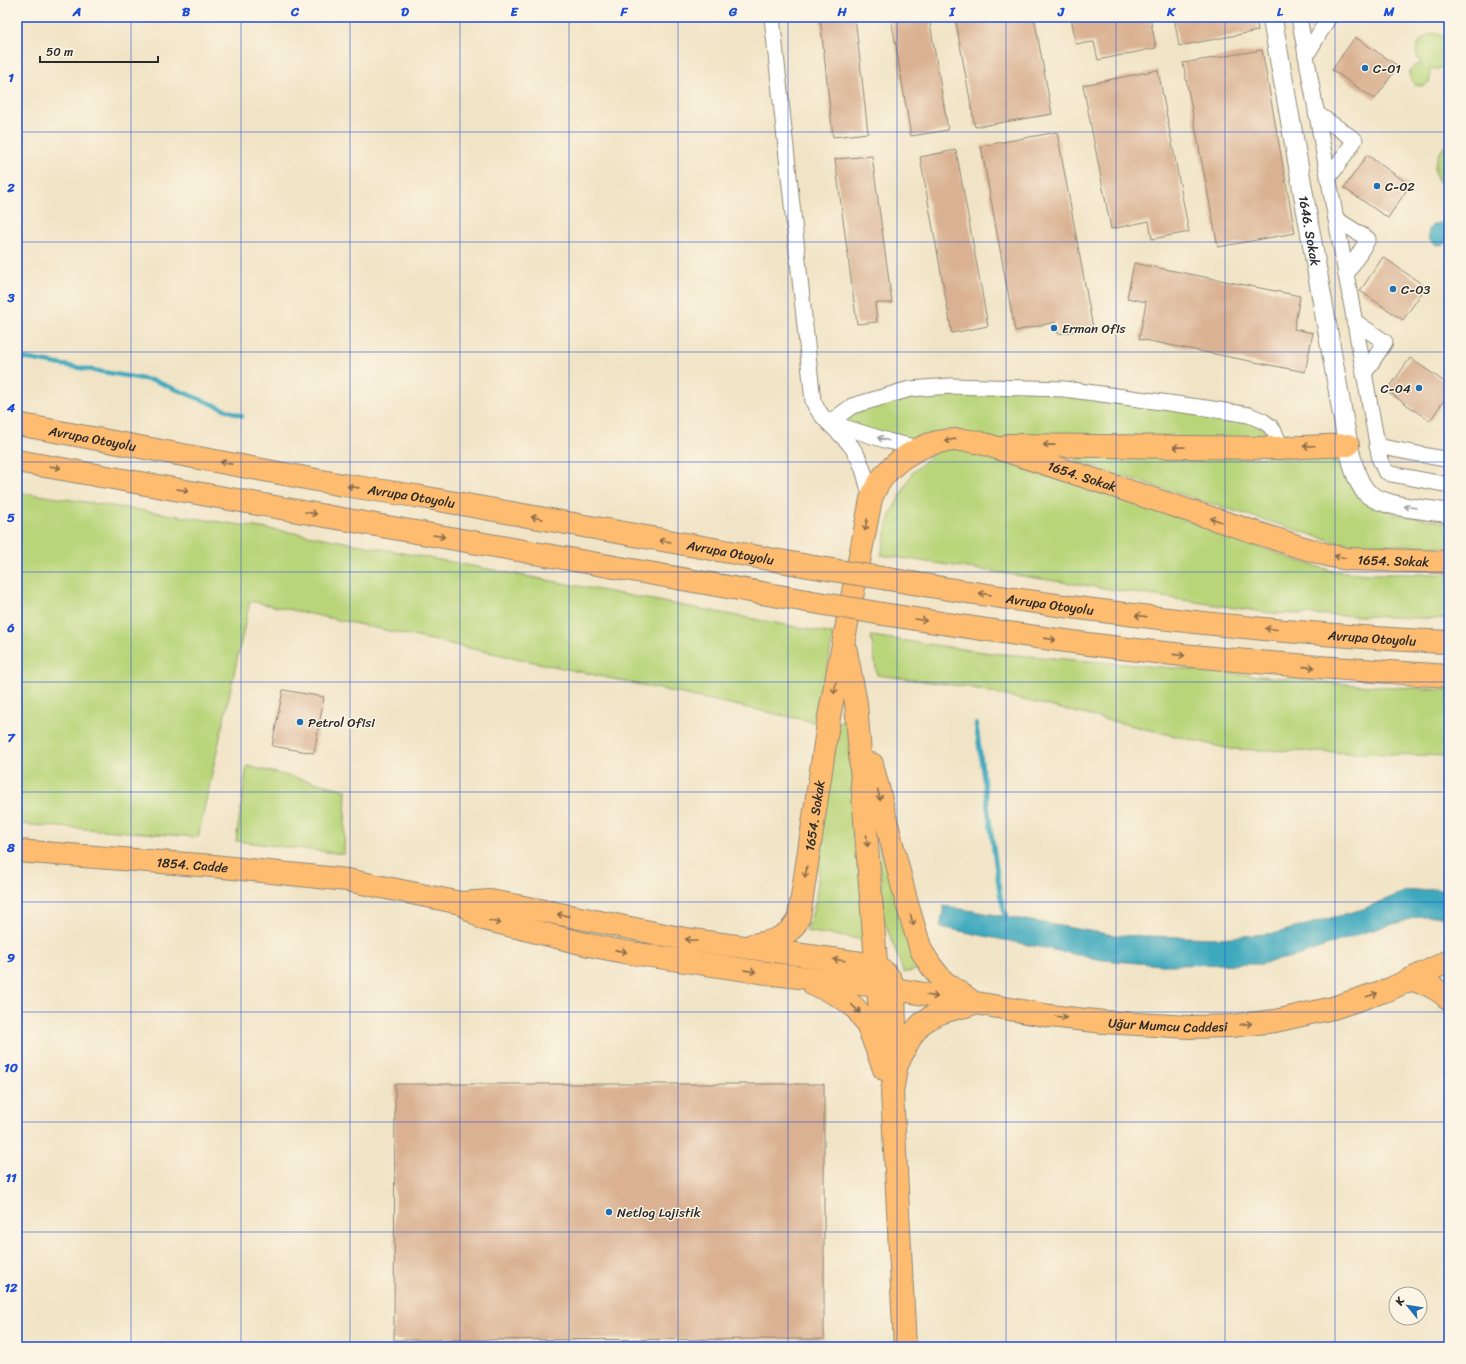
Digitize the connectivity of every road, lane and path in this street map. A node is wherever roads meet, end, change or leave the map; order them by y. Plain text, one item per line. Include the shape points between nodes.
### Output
1 (772, 17) edge
2 (1272, 17) edge
3 (1298, 17) edge
4 (1329, 17) edge
5 (1306, 56) junction
6 (1316, 113) junction
7 (1328, 179) junction
8 (1336, 219) junction
9 (1346, 275) junction
10 (1354, 321) junction
11 (1364, 374) junction
12 (829, 423) junction
13 (17, 424) edge
14 (988, 445) junction
15 (1348, 445) junction
16 (1377, 446) junction
17 (920, 448) junction
18 (1281, 448) junction
19 (17, 460) edge
20 (1449, 460) edge
21 (1449, 484) edge
22 (871, 498) junction
23 (1449, 513) edge
24 (1449, 562) edge
25 (844, 636) junction
26 (1449, 642) edge
27 (1449, 676) edge
28 (856, 702) junction
29 (17, 851) edge
30 (461, 903) junction
31 (729, 946) junction
32 (1449, 961) edge
33 (784, 975) junction
34 (1410, 980) junction
35 (883, 981) junction
36 (1449, 999) edge
37 (976, 1004) junction
38 (890, 1068) junction
39 (905, 1347) edge

1 - 12 street via 812,394 817,409
2 - 15 street, 1646. Sokak
3 - 5 street
4 - 5 street
5 - 6 street
6 - 7 street
6 - 7 street via 1355,140
7 - 8 street
8 - 9 street
8 - 9 street via 1368,239
9 - 10 street
10 - 11 street
10 - 11 street via 1385,342
11 - 16 street
17 -> 12 street
12 - 18 street via 852,406 910,389 965,386 1064,389 1249,415 1270,426
12 - 22 street via 858,457 863,466
26 -> 13 main road, Avrupa Otoyolu, bridge via 1383,639 1162,619 960,591 342,485
14 -> 17 main road, 1654. Sokak via 957,440
18 -> 14 main road
24 -> 14 main road, 1654. Sokak via 1348,559 1331,556
15 -> 18 main road
23 -> 15 street, 1646. Sokak via 1392,504 1372,497 1365,492 1359,481
16 - 20 street
16 - 21 street via 1385,471
17 - 22 main road, 1654. Sokak via 890,469
19 -> 27 main road, bridge via 807,601 1021,635 1279,665
22 -> 25 main road, 1654. Sokak
25 - 28 main road, 1654. Sokak
25 -> 31 main road, 1654. Sokak via 829,717 799,917 790,931 780,938 759,944
28 -> 35 main road, 1654. Sokak
28 -> 37 main road via 907,904 922,950 943,981
29 - 30 main road, 1854. Cadde via 322,877
31 -> 30 main road via 490,901
30 -> 33 main road via 484,919 589,945 660,958
35 -> 31 main road via 862,963
32 - 34 main road, Uğur Mumcu Caddesi
33 - 35 main road
33 -> 38 main road via 833,992 855,1007 866,1022
34 - 36 main road via 1426,983
37 -> 34 main road, Uğur Mumcu Caddesi via 1104,1022 1189,1027 1231,1026 1275,1021 1333,1008
35 -> 37 main road, Uğur Mumcu Caddesi
35 - 38 main road, 1654. Sokak
37 - 38 main road via 943,1011 927,1018 920,1024
38 - 39 main road

